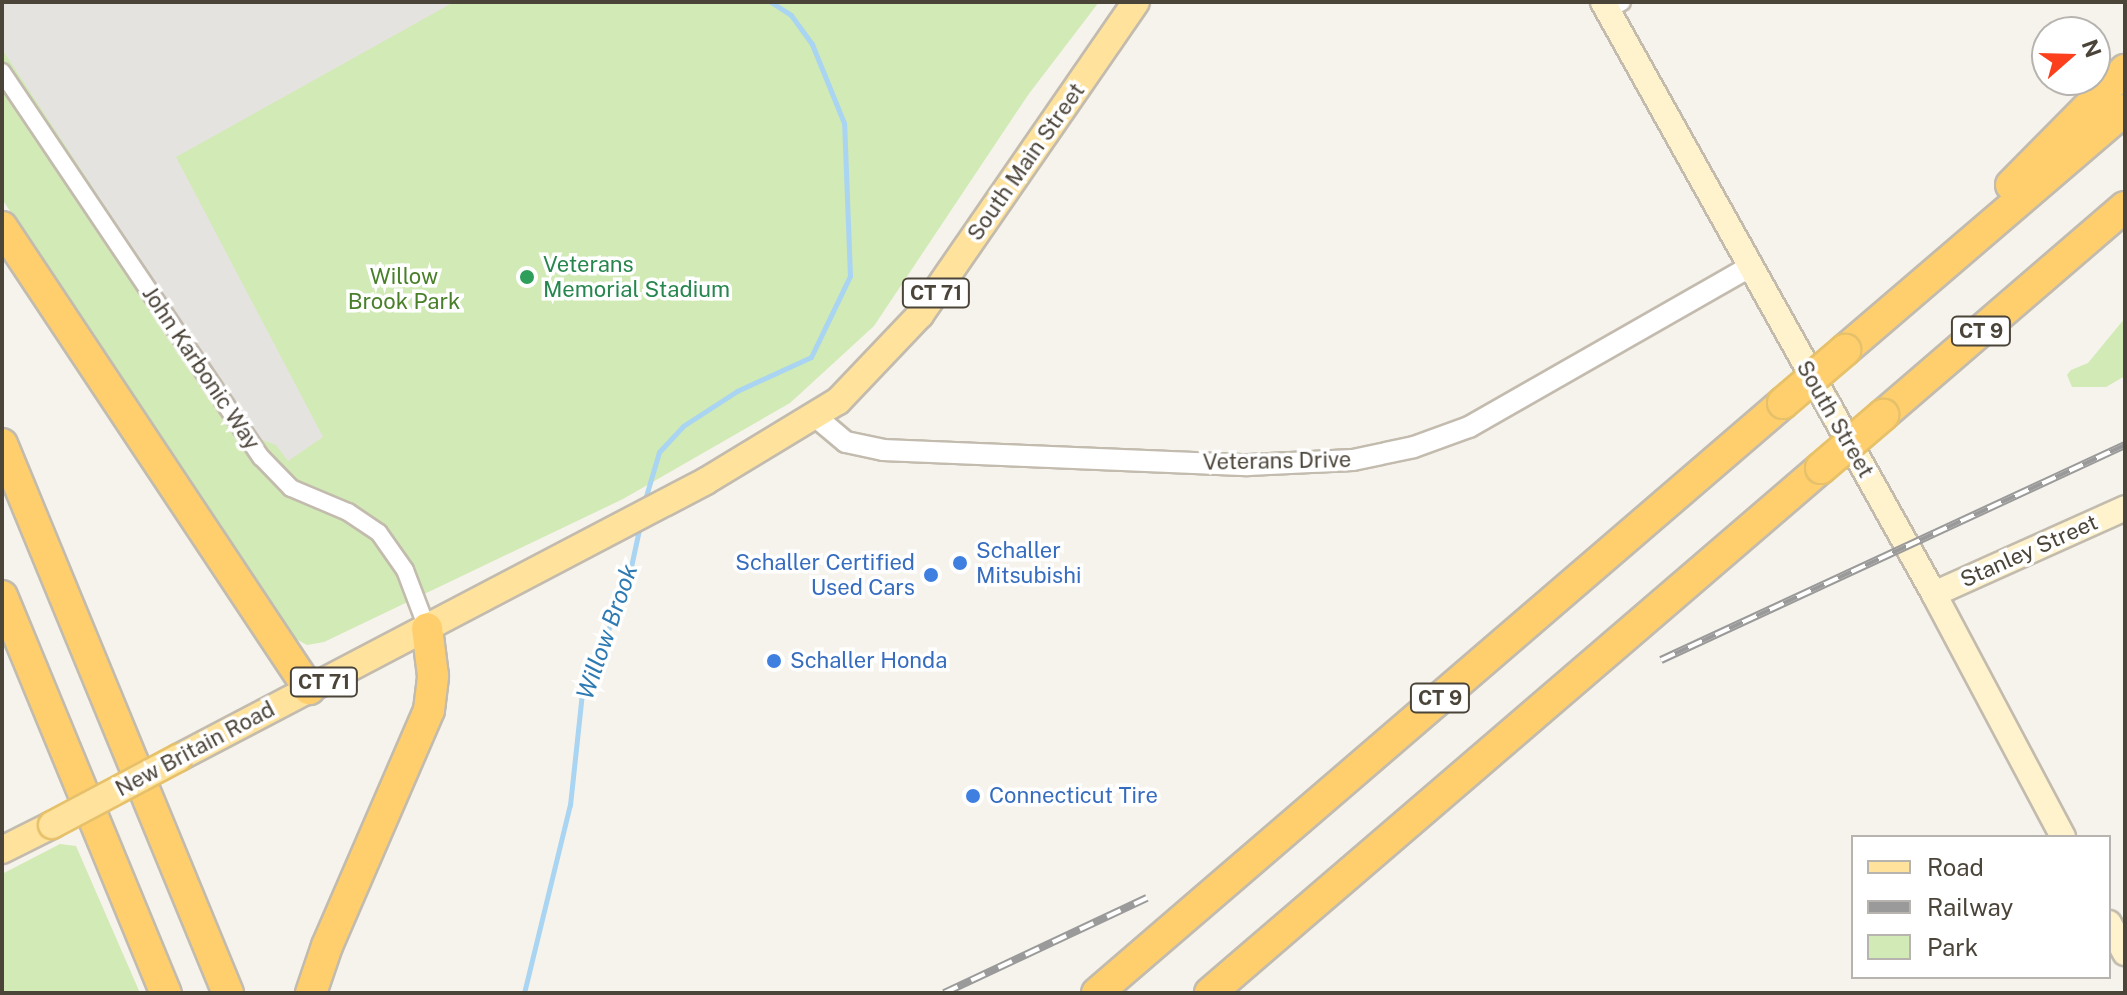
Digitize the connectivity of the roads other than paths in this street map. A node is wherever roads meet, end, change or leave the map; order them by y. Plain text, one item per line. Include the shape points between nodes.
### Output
1 (1136, 2) edge
2 (1611, 5) edge
3 (2125, 70) edge
4 (2, 72) edge
5 (2125, 110) edge
6 (2125, 207) edge
7 (2, 227) edge
8 (1749, 267) junction
9 (1943, 267) junction
10 (816, 417) junction
11 (2, 444) edge
12 (2125, 508) edge
13 (601, 536) joint
14 (1934, 594) junction
15 (2, 596) edge
16 (427, 628) junction
17 (309, 689) junction
18 (2062, 835) edge
19 (2, 850) edge
20 (2111, 927) edge
21 (2125, 953) edge
22 (166, 993) edge
23 (228, 993) edge
24 (311, 993) edge
25 (1097, 993) edge
26 (1210, 993) edge

1 - 10 main road, South Main Street / CT 71 via 913,325 859,383
2 - 8 main road, South Street
3 - 9 highway via 1984,212
4 - 16 street, John Karbonic Way via 261,457 291,488 353,515 379,533 405,570
5 - 9 highway, CT 9
6 - 26 highway, CT 9, bridge
7 - 17 highway
8 - 10 street, Veterans Drive via 1481,421 1414,447 1353,460 1248,465 883,450 846,442
8 - 14 main road, South Street
9 - 25 highway, CT 9, bridge
10 - 13 main road, South Main Street / CT 71
11 - 23 highway
12 - 14 main road, Stanley Street
13 - 16 main road, New Britain Road / CT 71
14 - 18 main road, South Street
15 - 22 highway
16 - 17 main road, New Britain Road / CT 71
16 - 24 highway via 433,676 429,710
17 - 19 main road, New Britain Road / CT 71, bridge
20 - 21 main road

